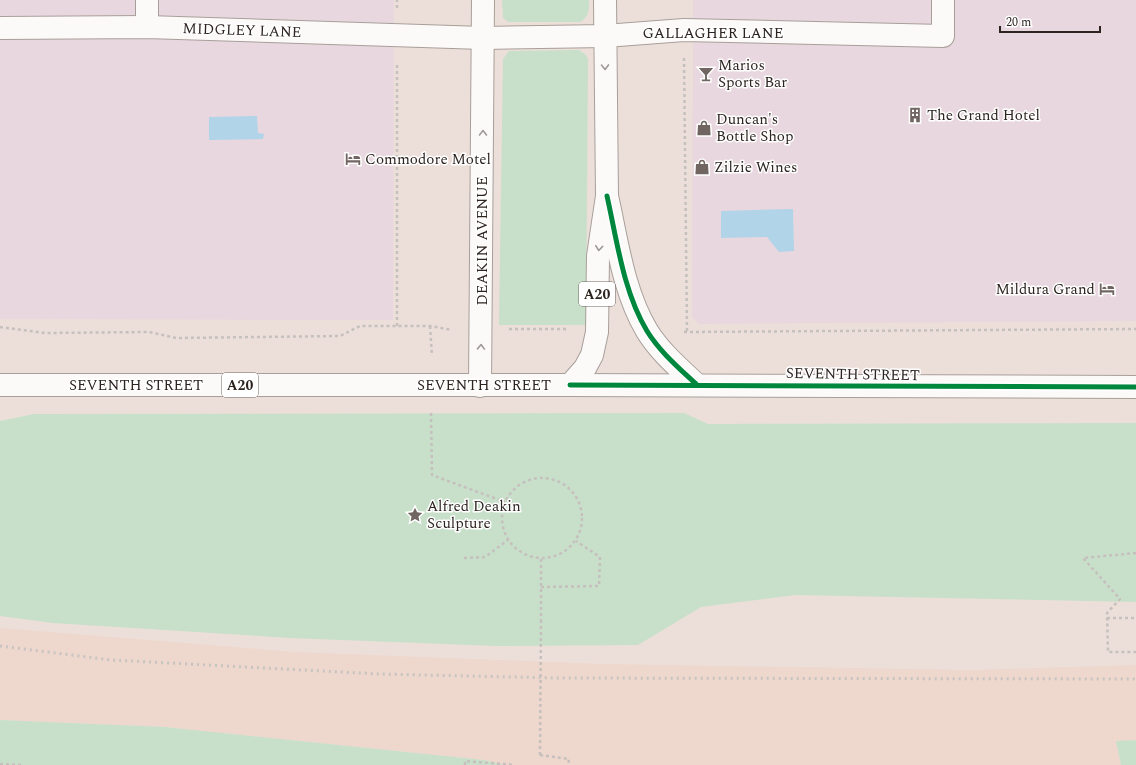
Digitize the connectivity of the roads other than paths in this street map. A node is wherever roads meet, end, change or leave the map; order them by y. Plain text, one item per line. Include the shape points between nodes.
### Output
1 (147, 0) edge
2 (483, 0) edge
3 (605, 0) edge
4 (943, 0) edge
5 (0, 28) edge
6 (147, 28) junction
7 (605, 36) junction
8 (483, 38) junction
9 (607, 196) junction
10 (0, 385) edge
11 (570, 385) junction
12 (697, 385) junction
13 (480, 386) junction
14 (1136, 387) edge

1 - 6 main road
2 - 8 main road, DEAKIN AVENUE
3 - 7 main road, A20
4 - 7 main road, GALLAGHER LANE via 943,36 684,30
5 - 6 main road, MIDGLEY LANE
6 - 8 main road, MIDGLEY LANE
7 - 8 main road, GALLAGHER LANE
7 -> 9 main road, A20
13 -> 8 main road, DEAKIN AVENUE
9 -> 11 main road, A20 via 597,267 597,332 592,355 585,368
9 - 12 main road via 628,284 639,315 667,356
10 - 13 main road, SEVENTH STREET / A20
11 - 12 main road, SEVENTH STREET
11 - 13 main road, SEVENTH STREET / A20
12 - 14 main road, SEVENTH STREET

